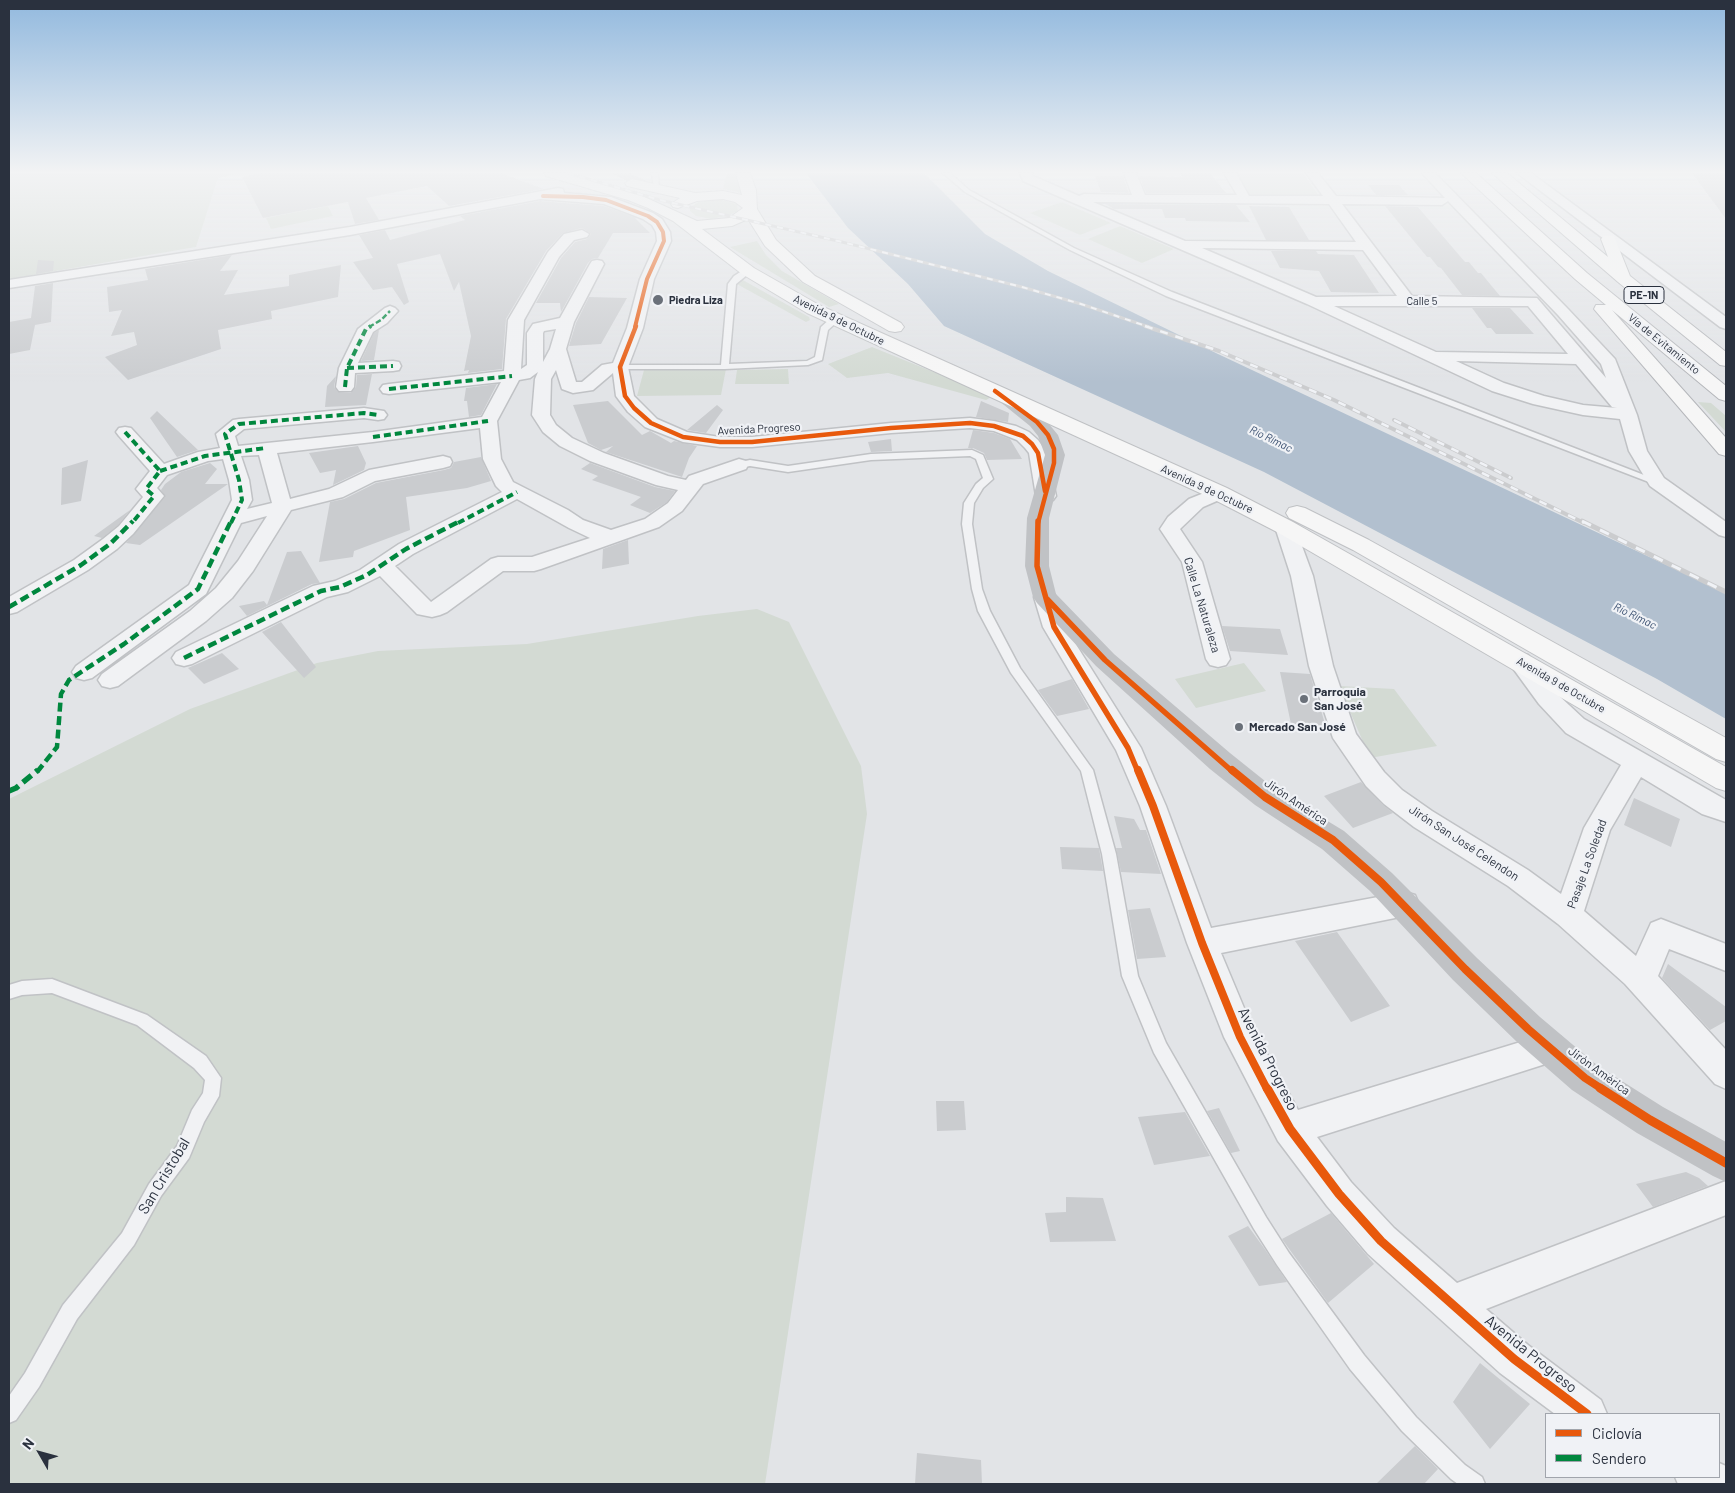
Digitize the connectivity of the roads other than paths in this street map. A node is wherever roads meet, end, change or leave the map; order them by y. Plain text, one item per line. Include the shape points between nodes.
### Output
1 (275, 243) edge
2 (564, 243) edge
3 (663, 243) edge
4 (710, 243) edge
5 (770, 243) edge
6 (1061, 243) edge
7 (1175, 243) edge
8 (1363, 243) edge
9 (1479, 243) edge
10 (1496, 243) edge
11 (1544, 243) edge
12 (1582, 243) edge
13 (1610, 243) edge
14 (1614, 243) edge
15 (1178, 244) junction
16 (1365, 246) junction
17 (598, 264) dead end
18 (748, 271) junction
19 (1581, 276) junction
20 (1624, 279) junction
21 (9, 284) edge
22 (1312, 301) junction
23 (1408, 301) junction
24 (1532, 302) junction
25 (390, 311) dead end
26 (834, 319) junction
27 (566, 322) junction
28 (1726, 324) edge
29 (558, 349) junction
30 (1433, 356) junction
31 (1580, 359) junction
32 (1726, 361) edge
33 (393, 366) dead end
34 (620, 367) junction
35 (724, 367) junction
36 (347, 368) junction
37 (512, 376) junction
38 (345, 387) dead end
39 (389, 389) dead end
40 (995, 391) junction
41 (1726, 395) edge
42 (378, 415) dead end
43 (1628, 415) junction
44 (488, 421) junction
45 (125, 432) dead end
46 (266, 448) junction
47 (1726, 450) edge
48 (231, 452) junction
49 (443, 462) dead end
50 (739, 465) joint
51 (160, 471) junction
52 (1657, 482) junction
53 (691, 487) junction
54 (517, 492) junction
55 (1219, 493) junction
56 (1046, 496) junction
57 (282, 507) junction
58 (233, 519) junction
59 (1285, 527) junction
60 (1726, 531) edge
61 (611, 537) junction
62 (382, 566) junction
63 (1045, 597) junction
64 (9, 607) edge
65 (184, 658) dead end
66 (1218, 659) dead end
67 (1520, 661) junction
68 (84, 672) dead end
69 (110, 680) dead end
70 (1726, 751) edge
71 (1637, 763) junction
72 (1726, 780) edge
73 (1726, 811) edge
74 (1404, 904) junction
75 (1568, 915) junction
76 (1202, 943) junction
77 (1726, 958) edge
78 (1641, 980) junction
79 (9, 992) edge
80 (1550, 1048) junction
81 (1726, 1073) edge
82 (1290, 1129) junction
83 (1726, 1163) edge
84 (1726, 1198) edge
85 (1450, 1304) junction
86 (9, 1413) edge
87 (1586, 1413) edge
88 (1699, 1478) edge
89 (1475, 1484) edge
90 (1719, 1484) edge

1 - 21 street
2 - 37 street via 554,254 516,320
3 - 34 street via 647,279 635,328
4 - 18 main road, Avenida 9 de Octubre
5 - 70 main road, Avenida 9 de Octubre via 810,279 840,298 927,344 1282,504 1361,545
6 - 52 lane via 1170,294
7 - 15 street
8 - 16 street
9 - 24 street
10 - 43 street via 1609,363
11 - 19 main road, Vía de Evitamiento / PE-1N
12 - 20 main road, Vía de Evitamiento / PE-1N
13 - 20 main road
14 - 28 street
15 - 16 street
15 - 22 street
16 - 23 street
17 - 27 street
18 - 26 main road, Avenida 9 de Octubre
18 - 35 lane via 732,284
19 - 41 main road, Vía de Evitamiento / PE-1N
19 - 47 main road via 1604,312
20 - 32 main road, Vía de Evitamiento / PE-1N
22 - 23 street, Calle 5
22 - 30 street
23 - 24 street, Calle 5
24 - 31 street
25 - 36 street via 366,329
26 - 35 lane via 824,329 819,358 815,361
26 - 40 main road, Avenida 9 de Octubre
27 - 29 street
27 - 37 street via 539,327 535,333 535,367 524,374
29 - 34 street via 568,385 574,388 587,386 608,369
29 - 53 street via 543,379 541,414 549,428 566,442 597,457
30 - 31 street
30 - 43 street via 1498,387 1539,400 1583,410
31 - 43 street
33 - 36 street
34 - 35 lane
34 - 56 street, Avenida Progreso via 625,396 634,408 651,423 684,437 752,442 970,423 1010,430 1023,436 1038,453
36 - 38 street
37 - 39 street
37 - 44 street
40 - 55 main road, Avenida 9 de Octubre
40 - 56 street, Jirón América via 1023,410 1048,435 1055,455
42 - 48 street via 364,413 239,424 225,434
43 - 52 street via 1638,451
44 - 46 street
44 - 54 street via 492,459 498,474 506,486
45 - 51 street
46 - 48 street
46 - 57 street
48 - 51 street via 205,456
48 - 58 street via 242,500
49 - 57 street via 369,476 336,493
50 - 53 street via 696,480
50 - 89 lane via 750,463 788,469 872,457 972,453 980,457 988,479 979,486 969,503 967,524 977,589 984,611 1016,670 1087,770 1109,854 1130,976 1160,1048 1283,1260 1357,1362 1409,1424 1458,1472
51 - 64 street via 146,489 154,496 126,530 81,565
52 - 60 street
53 - 61 street via 674,507 652,523
54 - 61 street via 584,528
54 - 62 street via 406,549
55 - 59 main road, Avenida 9 de Octubre
55 - 66 street, Calle La Naturaleza via 1196,503 1170,529 1192,562
56 - 63 street, Jirón América via 1038,518 1037,566
57 - 58 street
57 - 69 street via 251,560 224,593 198,616
58 - 68 street via 198,589
59 - 67 main road, Avenida 9 de Octubre
59 - 75 street, Jirón San José Celendon via 1302,576 1326,682 1345,738 1358,757 1393,797 1422,819 1518,878
61 - 62 street via 534,564 498,564 432,610 425,609
62 - 65 street via 340,587 321,591
63 - 74 street, Jirón América via 1105,660 1220,762 1266,797 1333,840
63 - 76 street, Avenida Progreso via 1054,627 1128,748 1153,806
67 - 71 street via 1547,698 1575,726
67 - 72 main road, Avenida 9 de Octubre
71 - 73 street via 1711,806
71 - 75 street, Pasaje La Soledad via 1598,828
74 - 76 street
74 - 80 street, Jirón América via 1465,969
75 - 78 street, Jirón San José Celendon
76 - 82 street, Avenida Progreso via 1240,1037
77 - 78 street via 1661,932
78 - 81 street, Jirón San José Celendon
79 - 86 lane, San Cristobal via 52,986 142,1020 200,1062 213,1078 211,1096 198,1116 183,1152 155,1190 128,1239 70,1312 32,1380
80 - 82 street
80 - 83 street, Jirón América via 1585,1078
82 - 85 street, Avenida Progreso via 1338,1194 1382,1241
84 - 85 street
85 - 87 street, Avenida Progreso via 1514,1360
88 - 90 street

